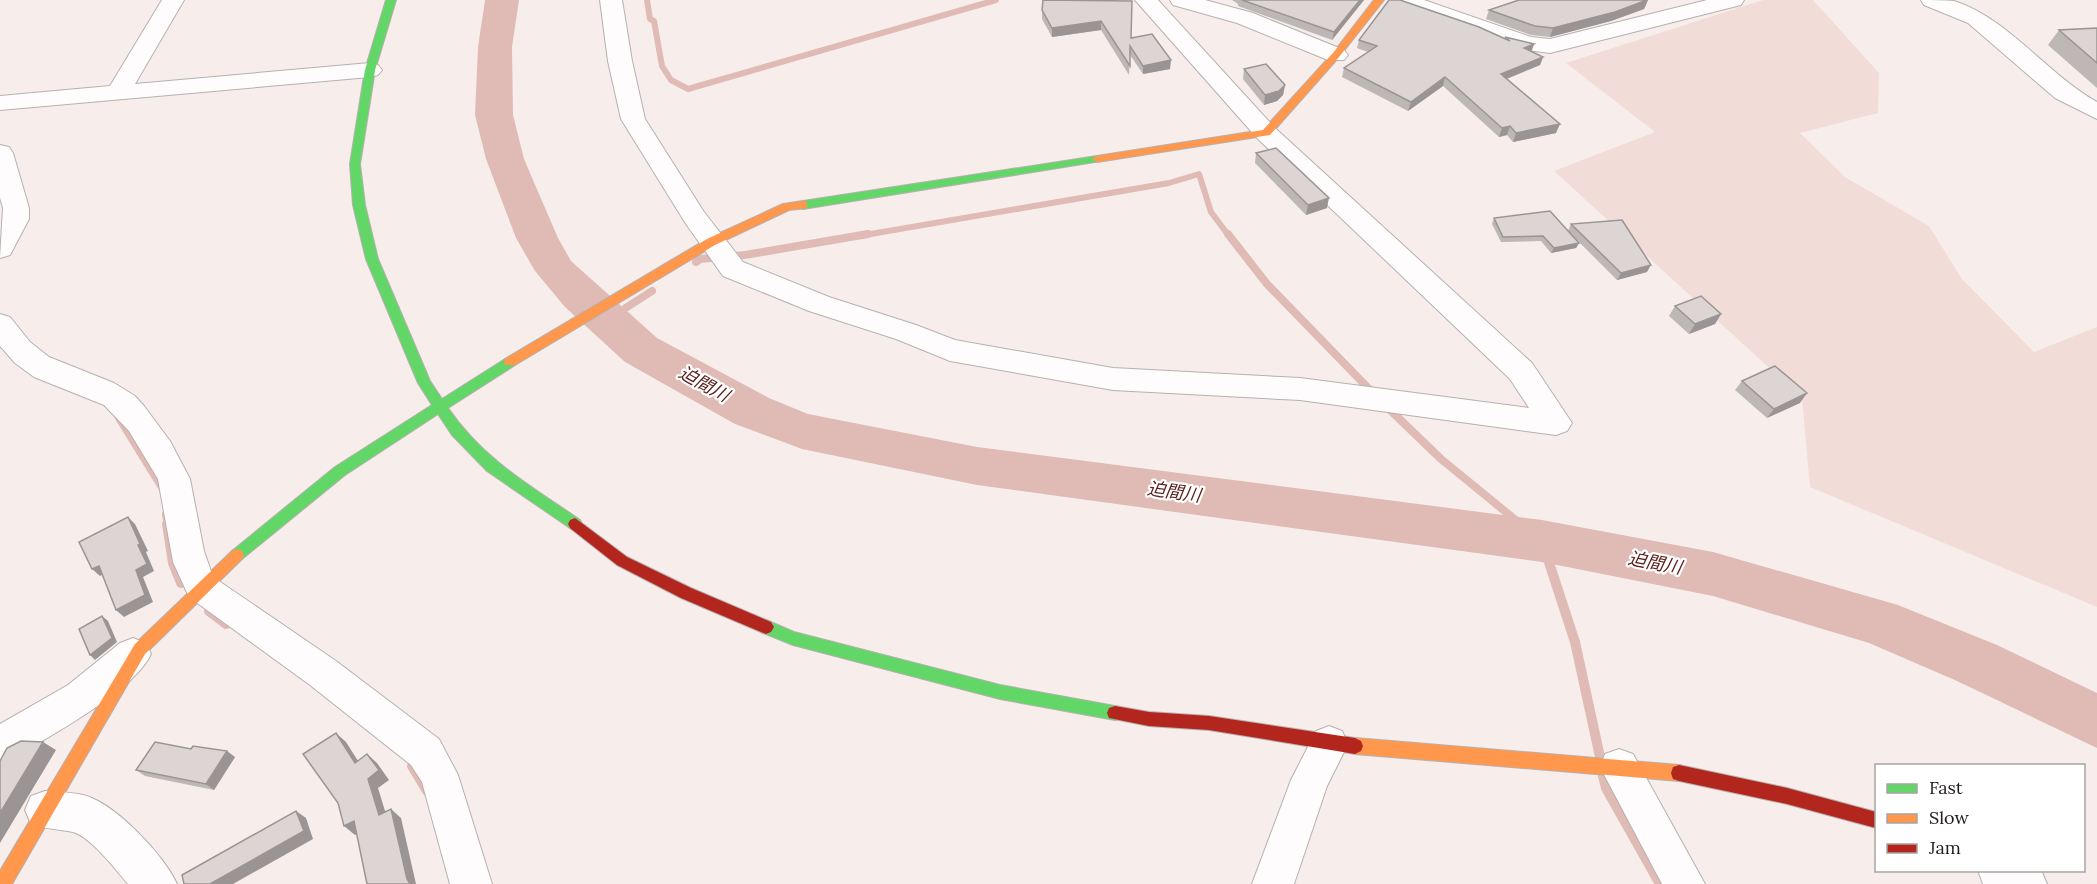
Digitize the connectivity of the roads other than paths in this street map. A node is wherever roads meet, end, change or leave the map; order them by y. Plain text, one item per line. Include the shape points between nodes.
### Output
1 (173, 0) edge
2 (391, 0) edge
3 (611, 0) edge
4 (1181, 0) edge
5 (1379, 0) edge
6 (1402, 0) edge
7 (1733, 0) edge
8 (1933, 0) edge
9 (1151, 1) edge
10 (1336, 55) junction
11 (370, 70) junction
12 (119, 91) junction
13 (0, 102) edge
14 (2097, 112) edge
15 (1266, 133) junction
16 (0, 153) edge
17 (711, 242) junction
18 (0, 249) edge
19 (0, 324) edge
20 (440, 406) junction
21 (201, 586) junction
22 (140, 649) junction
23 (1329, 744) junction
24 (0, 745) edge
25 (1620, 766) junction
26 (45, 810) junction
27 (1875, 820) edge
28 (2002, 872) edge
29 (2, 884) edge
30 (156, 884) edge
31 (471, 884) edge
32 (1273, 884) edge
33 (1684, 884) edge
34 (2026, 884) edge

1 - 12 street
2 - 11 street
3 - 17 street via 633,119
4 - 10 street via 1245,18
5 - 10 street
6 - 7 street via 1528,44 1550,46
8 - 14 street via 1976,18 2063,93
9 - 15 street
10 - 15 street
11 - 12 street
11 - 20 street via 355,164 359,205 385,294 424,383
12 - 13 street
15 - 17 street via 787,207
15 - 17 street via 1521,371 1556,423 1300,388 1113,379 950,350 733,269
16 - 18 street via 16,208 16,219
17 - 20 street
19 - 21 street via 11,340 44,368 115,396 133,413 172,476 184,546
20 - 21 street via 340,471
20 - 23 street via 456,432 492,467 554,508 622,561 793,638 1000,692 1149,719 1209,723
21 - 22 street
21 - 31 street via 425,752 439,775
22 - 24 street via 81,697
22 - 26 street
23 - 25 street
23 - 32 street via 1310,780
25 - 27 street via 1694,776
25 - 33 street
26 - 29 street
26 - 30 street via 83,814 113,837
28 - 34 street

